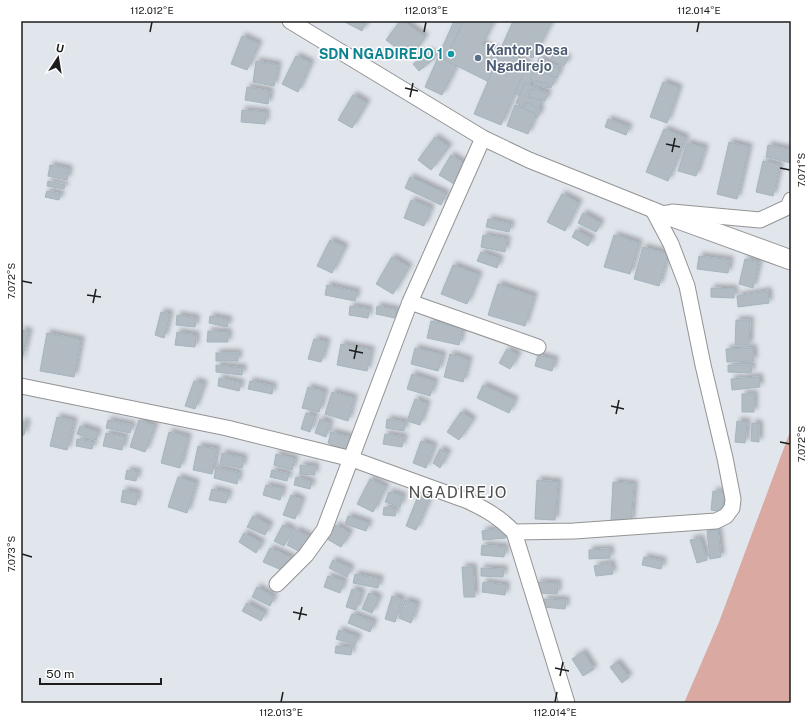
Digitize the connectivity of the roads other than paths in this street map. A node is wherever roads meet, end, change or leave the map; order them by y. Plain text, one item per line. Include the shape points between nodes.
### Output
1 (290, 21) edge
2 (483, 138) junction
3 (791, 200) edge
4 (660, 213) junction
5 (791, 260) edge
6 (410, 302) junction
7 (538, 347) dead end
8 (21, 386) edge
9 (352, 459) junction
10 (514, 532) junction
11 (277, 584) dead end
12 (567, 703) edge

1 - 2 street
2 - 4 street via 529,160
2 - 6 street
3 - 4 street via 788,207 760,220
4 - 5 street
4 - 10 street via 687,286 702,365 725,458 733,499 732,508 726,516 716,521 574,531
6 - 7 street
6 - 9 street
8 - 9 street via 227,428
9 - 10 street via 468,501 500,518
9 - 11 street via 324,530 306,555
10 - 12 street

